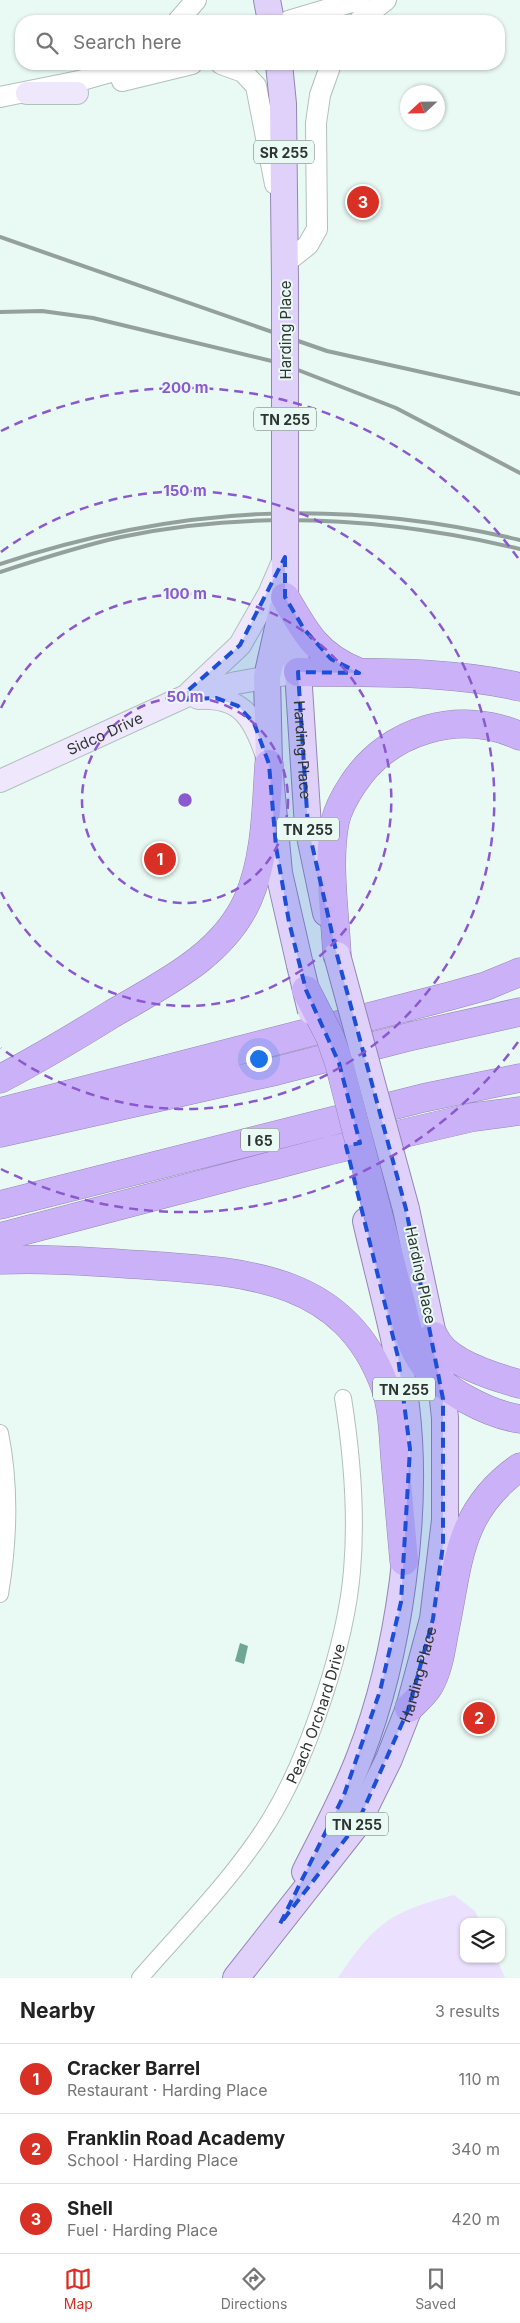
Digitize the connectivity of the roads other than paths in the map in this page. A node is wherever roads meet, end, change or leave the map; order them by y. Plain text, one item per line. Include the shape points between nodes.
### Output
1 (196, 0) edge
2 (267, 0) edge
3 (359, 0) edge
4 (386, 0) edge
5 (183, 15) edge
6 (270, 15) edge
7 (308, 15) edge
8 (367, 15) edge
9 (110, 70) edge
10 (118, 70) edge
11 (168, 70) edge
12 (238, 70) edge
13 (280, 70) edge
14 (328, 70) edge
15 (100, 75) junction
16 (27, 93) junction
17 (77, 93) joint
18 (0, 97) edge
19 (284, 262) junction
20 (277, 595) junction
21 (298, 672) junction
22 (359, 673) junction
23 (267, 678) junction
24 (520, 687) edge
25 (181, 698) junction
26 (520, 736) edge
27 (270, 764) junction
28 (0, 781) edge
29 (337, 955) junction
30 (520, 972) edge
31 (303, 977) joint
32 (520, 1012) edge
33 (520, 1078) edge
34 (0, 1079) edge
35 (520, 1111) edge
36 (0, 1112) edge
37 (0, 1133) edge
38 (0, 1205) edge
39 (373, 1220) junction
40 (0, 1237) edge
41 (0, 1260) edge
42 (434, 1336) junction
43 (441, 1381) junction
44 (520, 1384) edge
45 (342, 1398) dead end
46 (520, 1419) edge
47 (0, 1433) edge
48 (520, 1467) edge
49 (404, 1561) junction
50 (0, 1594) edge
51 (409, 1708) junction
52 (280, 1924) junction
53 (140, 1978) edge
54 (236, 1978) edge

1 - 5 street
2 - 6 main road
3 - 7 street
4 - 8 street
9 - 15 street
10 - 15 street
11 - 17 street
12 - 19 street via 256,86
13 - 19 main road, Harding Place / SR 255 via 283,104
14 - 19 street via 316,123 317,229 308,244
15 - 16 street
16 - 17 main road
16 - 18 street
19 - 20 main road, Harding Place / TN 255, bridge via 285,557
20 - 21 main road, Harding Place / TN 255
20 - 22 highway via 322,652
20 - 23 main road, Harding Place / TN 255
20 - 25 main road, TN 255 via 240,645
21 - 22 highway
21 - 23 main road, Sidco Drive
21 - 29 main road, Harding Place / TN 255 via 308,828
22 - 24 highway via 452,677
23 - 25 main road, Sidco Drive
23 - 27 main road, Harding Place / TN 255
25 - 27 main road via 216,698 238,706 254,723
25 - 28 main road, Sidco Drive
26 - 29 highway via 476,724 435,726 397,741 377,756 358,777 338,812 333,834
27 - 31 main road, Harding Place / TN 255 via 280,873
27 - 34 highway via 259,865 249,898 229,931 207,954 176,976
29 - 42 main road, Harding Place / TN 255, bridge via 406,1209
30 - 36 highway via 464,992
31 - 39 highway, bridge via 339,1063
32 - 37 highway
33 - 38 highway, I 65 via 423,1098
35 - 40 highway via 474,1116 338,1148
39 - 43 highway via 413,1347 426,1368
39 - 49 main road, Harding Place / TN 255 via 406,1406 410,1449 410,1496
41 - 49 highway via 75,1260 251,1275 280,1282 324,1305 362,1343 384,1384 392,1420
42 - 43 main road, Harding Place / TN 255
42 - 44 highway via 441,1347 462,1361
43 - 46 highway via 485,1408
43 - 51 main road, Harding Place / TN 255 via 446,1470 443,1545 433,1619
45 - 53 street, Peach Orchard Drive via 350,1449 354,1512 352,1573 336,1650 316,1718 280,1802 261,1833
47 - 50 street via 7,1472 8,1509
48 - 51 highway via 494,1489 467,1529 457,1560 434,1675 430,1686
49 - 52 main road, Harding Place / TN 255 via 396,1627 361,1754
51 - 52 main road, Harding Place / TN 255 via 389,1759 357,1824
52 - 54 main road, Harding Place

